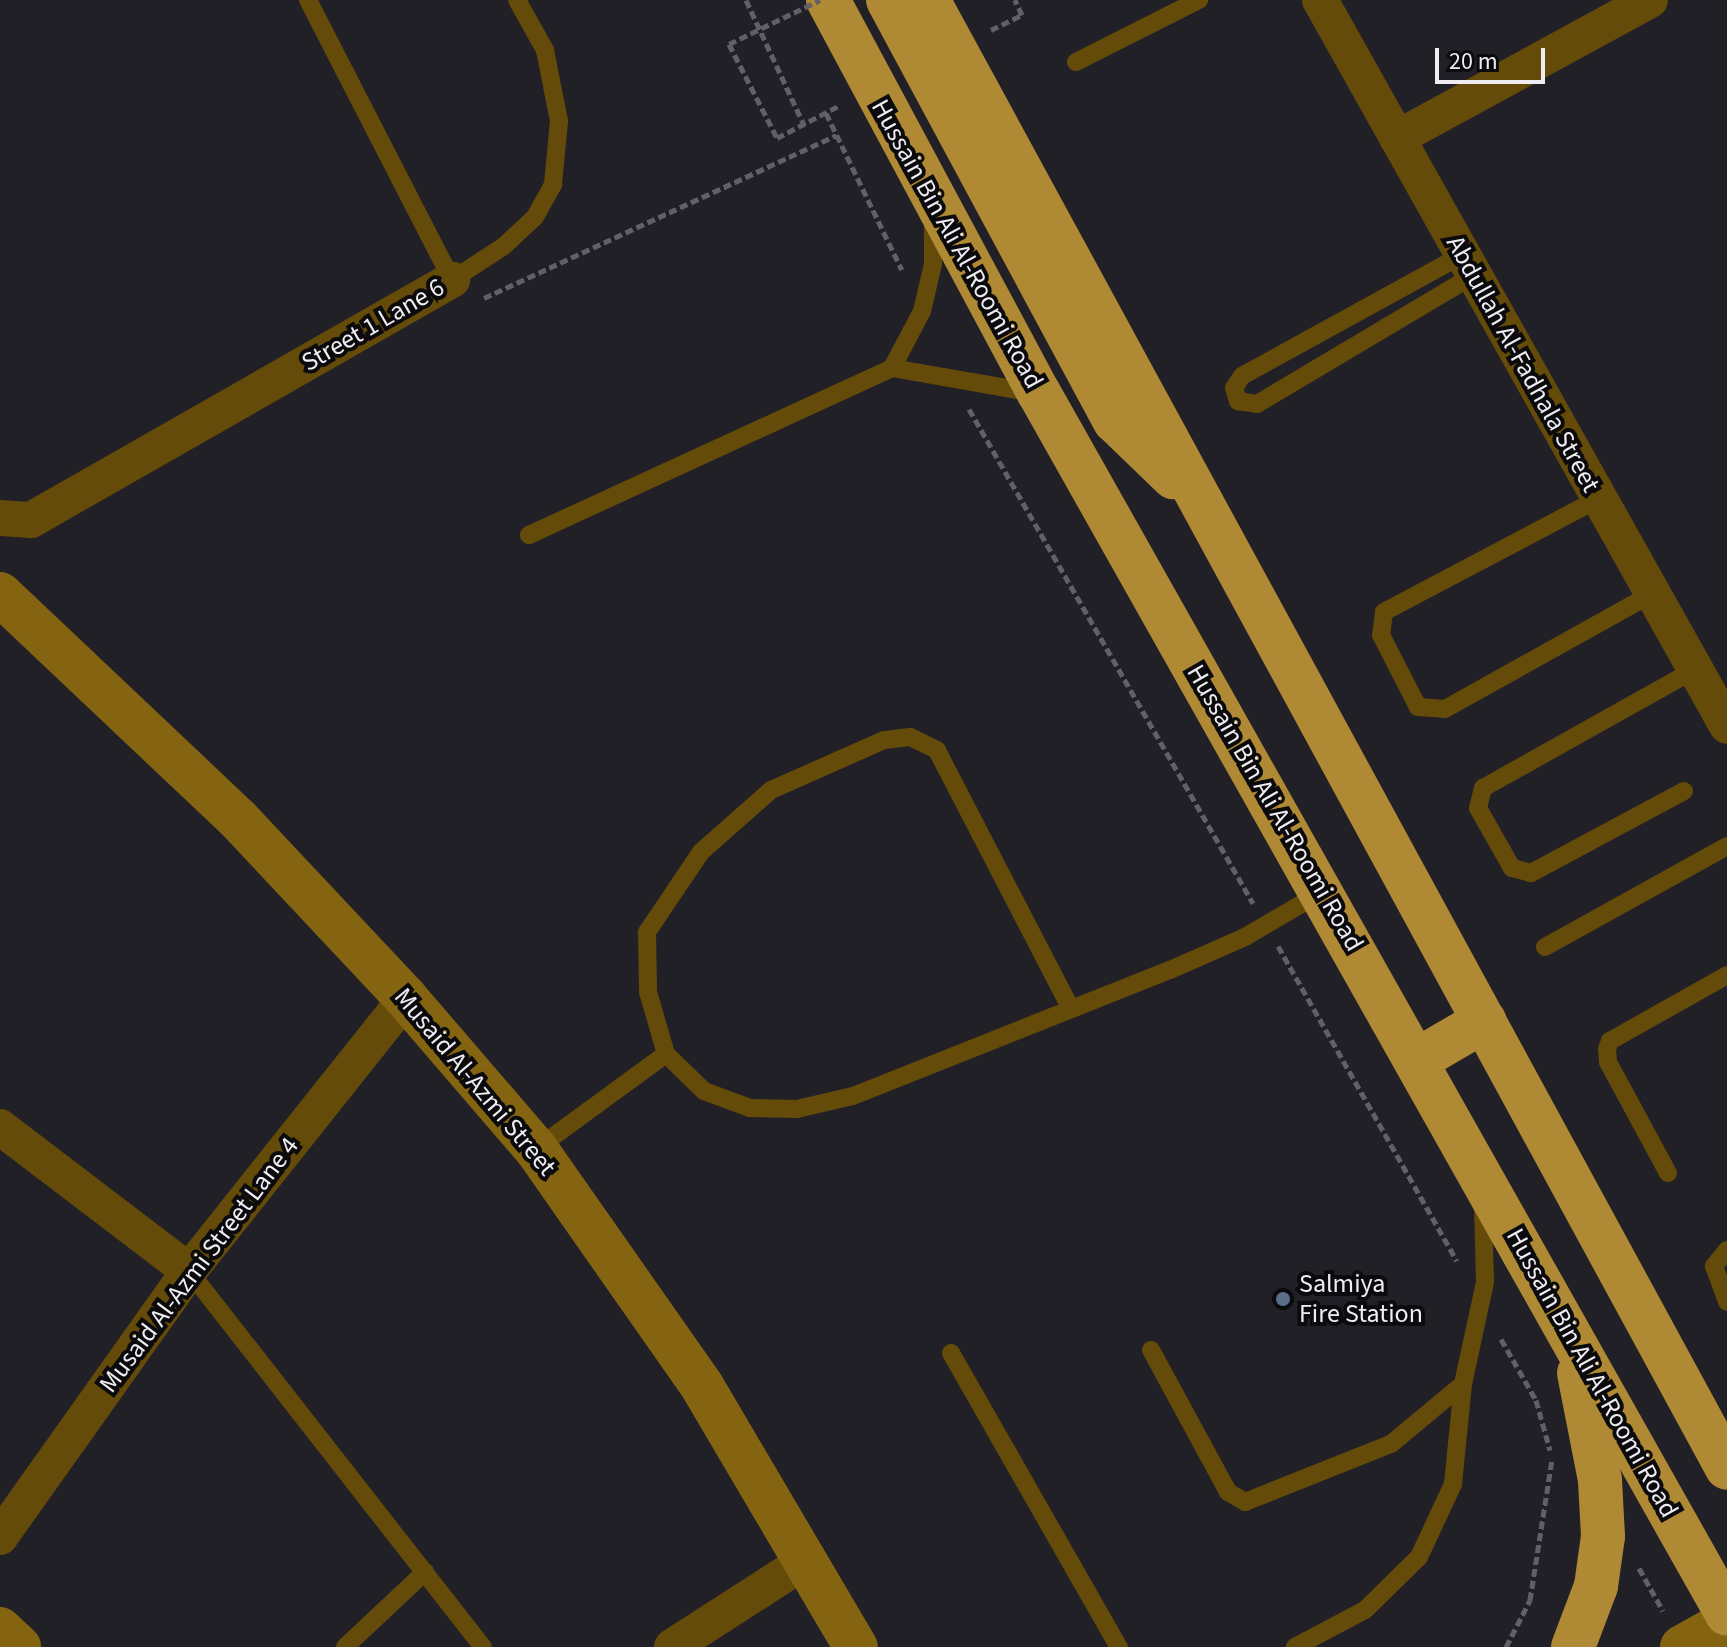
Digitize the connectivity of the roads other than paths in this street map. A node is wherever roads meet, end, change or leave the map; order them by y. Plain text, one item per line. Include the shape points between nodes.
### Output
1 (308, 0) edge
2 (517, 0) edge
3 (828, 0) edge
4 (888, 0) edge
5 (928, 0) edge
6 (1199, 0) edge
7 (1320, 0) edge
8 (1650, 0) edge
9 (1076, 62) dead end
10 (1397, 138) junction
11 (934, 200) junction
12 (1468, 265) junction
13 (452, 280) junction
14 (892, 368) junction
15 (1039, 393) junction
16 (1598, 499) junction
17 (1203, 506) junction
18 (0, 518) edge
19 (529, 535) dead end
20 (0, 594) edge
21 (1652, 594) junction
22 (1694, 670) junction
23 (1727, 726) edge
24 (1684, 791) dead end
25 (1727, 846) edge
26 (1322, 891) junction
27 (1545, 947) dead end
28 (1727, 975) edge
29 (406, 998) junction
30 (1071, 1009) junction
31 (1484, 1021) junction
32 (666, 1054) junction
33 (1417, 1060) junction
34 (0, 1127) edge
35 (536, 1149) junction
36 (1668, 1173) dead end
37 (1483, 1177) junction
38 (1727, 1250) edge
39 (189, 1271) junction
40 (1727, 1302) edge
41 (1571, 1336) junction
42 (1662, 1348) junction
43 (1151, 1350) dead end
44 (951, 1353) dead end
45 (1463, 1384) junction
46 (1727, 1402) edge
47 (1727, 1468) edge
48 (0, 1537) edge
49 (804, 1562) junction
50 (425, 1572) junction
51 (1727, 1614) edge
52 (1727, 1622) edge
53 (0, 1629) edge
54 (19, 1647) edge
55 (345, 1647) edge
56 (483, 1647) edge
57 (672, 1647) edge
58 (856, 1647) edge
59 (1119, 1647) edge
60 (1295, 1647) edge
61 (1573, 1647) edge
62 (1682, 1647) edge

1 - 13 lane
2 - 13 lane, Street 1 Lane 6 via 545,50 559,121 553,184 535,217
3 - 11 highway, Hussain Bin Ali Al-Roomi Road
4 - 17 highway via 1115,421
5 - 17 highway
6 - 9 lane
7 - 10 street, Abdullah Al-Fadhala Street
8 - 10 street
10 - 12 street, Abdullah Al-Fadhala Street
11 - 14 lane via 933,264 922,311
11 - 15 highway, Hussain Bin Ali Al-Roomi Road
12 - 12 lane via 1242,376 1234,388 1238,401 1257,404
12 - 16 street, Abdullah Al-Fadhala Street
13 - 18 street, Street 1 Lane 6 via 31,520
14 - 15 lane
14 - 19 lane
15 - 26 highway, Hussain Bin Ali Al-Roomi Road
16 - 21 street, Abdullah Al-Fadhala Street
16 - 21 lane via 1384,612 1381,635 1418,707 1445,709
17 - 31 highway
20 - 29 street, Musaid Al-Azmi Street via 238,819
21 - 22 street, Abdullah Al-Fadhala Street
22 - 23 street, Abdullah Al-Fadhala Street
22 - 24 lane via 1483,788 1478,808 1512,868 1531,873
25 - 27 lane
26 - 30 lane via 1266,924
26 - 33 highway, Hussain Bin Ali Al-Roomi Road
28 - 36 lane via 1610,1041 1607,1049 1608,1062
29 - 35 street, Musaid Al-Azmi Street
29 - 39 street, Musaid Al-Azmi Street Lane 4
30 - 32 lane via 853,1096 797,1109 750,1108 704,1091
30 - 32 lane via 937,750 910,737 884,740 771,790 701,852 647,932 648,992
31 - 33 highway
31 - 42 highway
32 - 35 lane
33 - 37 highway, Hussain Bin Ali Al-Roomi Road
34 - 39 street
35 - 49 street, Musaid Al-Azmi Street via 702,1386
37 - 41 highway, Hussain Bin Ali Al-Roomi Road
37 - 45 lane via 1485,1282
38 - 40 lane via 1714,1266
39 - 48 street, Musaid Al-Azmi Street Lane 4
39 - 50 lane
41 - 51 highway, Hussain Bin Ali Al-Roomi Road
41 - 61 highway via 1600,1480 1603,1536 1596,1586
42 - 46 highway
42 - 47 highway
43 - 45 lane via 1228,1492 1245,1502 1391,1444
44 - 59 lane
45 - 60 lane via 1453,1484 1419,1557 1365,1610
49 - 57 street
49 - 58 street, Musaid Al-Azmi Street
50 - 55 lane
50 - 56 lane
52 - 62 street
53 - 54 street

